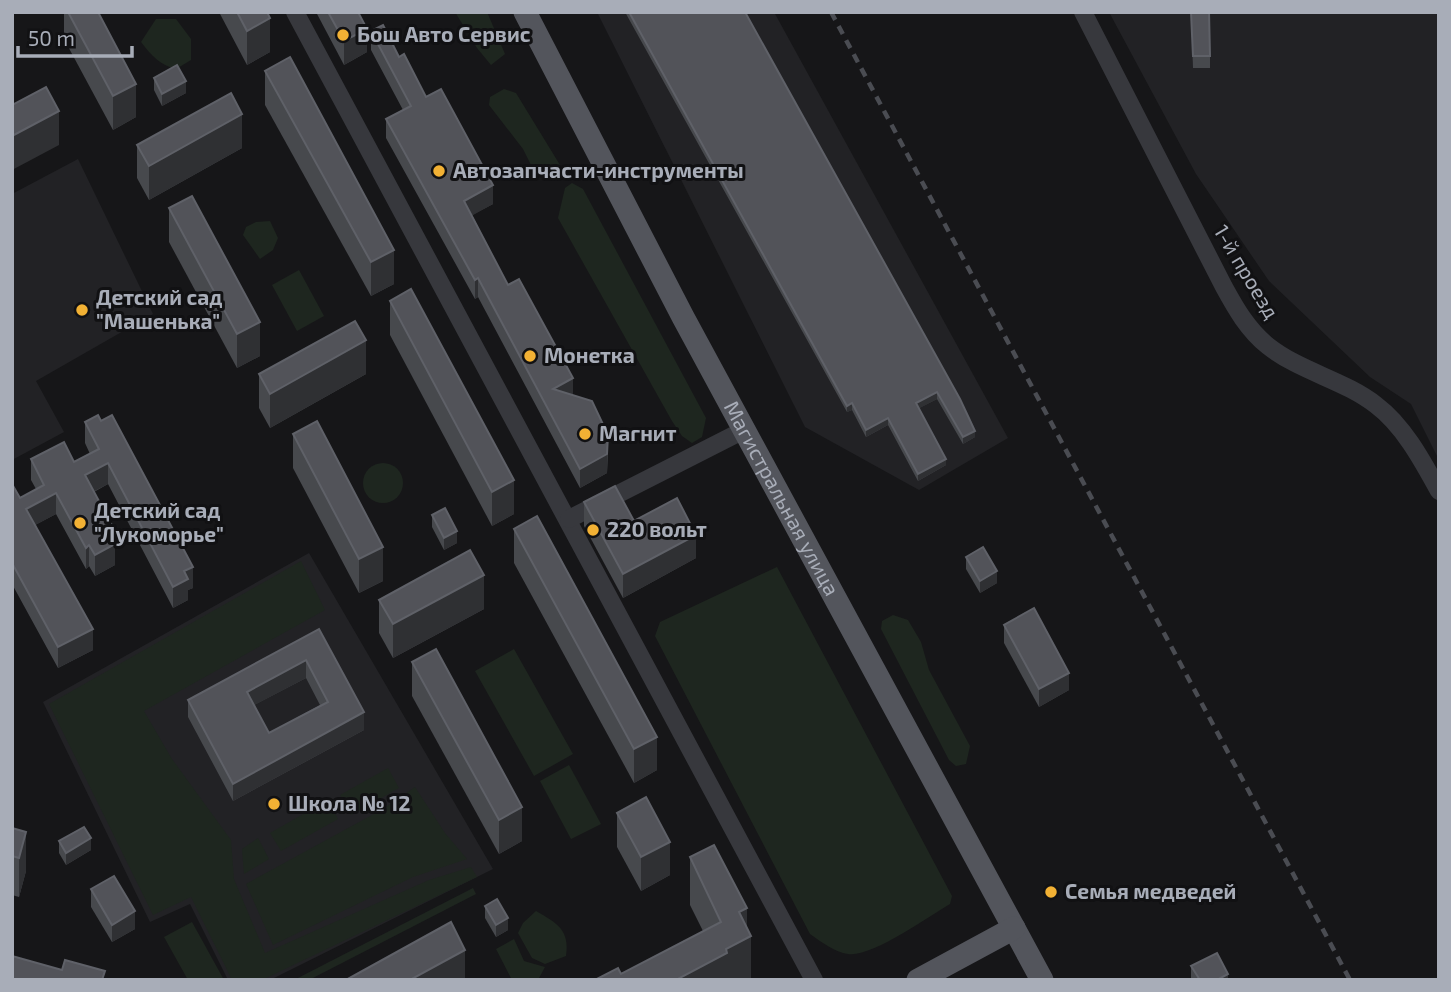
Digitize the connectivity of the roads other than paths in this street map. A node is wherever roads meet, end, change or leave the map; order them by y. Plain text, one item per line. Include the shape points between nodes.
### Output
1 (295, 12) edge
2 (525, 12) edge
3 (1083, 12) edge
4 (746, 429) junction
5 (1439, 491) edge
6 (569, 519) junction
7 (1014, 928) junction
8 (814, 980) edge
9 (918, 980) edge
10 (1042, 980) edge

1 - 6 street
2 - 4 main road, Магистральная улица
3 - 5 street, 1-й проезд via 1247,324 1279,354 1355,391 1385,412
4 - 6 street
4 - 7 main road, Магистральная улица
6 - 8 street
7 - 9 main road
7 - 10 main road, Магистральная улица

